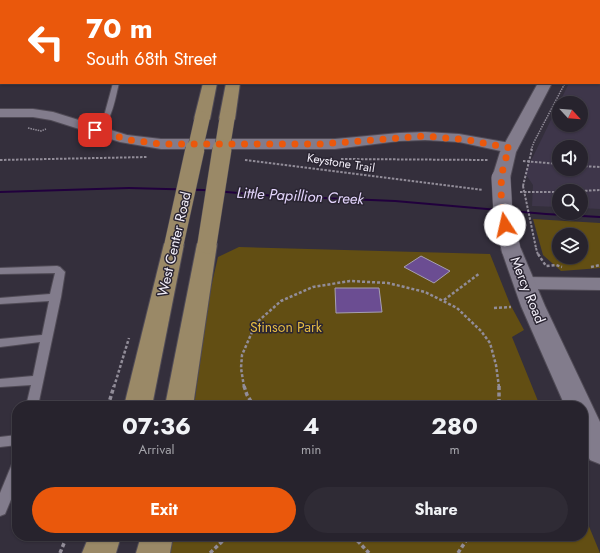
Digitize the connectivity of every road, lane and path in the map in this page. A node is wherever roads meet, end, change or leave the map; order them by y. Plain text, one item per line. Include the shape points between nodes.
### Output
1 (597, 0) edge
2 (600, 0) edge
3 (116, 84) edge
4 (210, 84) edge
5 (233, 84) edge
6 (545, 84) edge
7 (564, 84) edge
8 (0, 113) edge
9 (93, 131) junction
10 (150, 158) dead end
11 (263, 159) dead end
12 (334, 159) dead end
13 (0, 160) edge
14 (528, 161) junction
15 (506, 162) junction
16 (552, 163) edge
17 (588, 166) edge
18 (600, 167) edge
19 (485, 190) dead end
20 (600, 190) edge
21 (588, 191) edge
22 (516, 192) dead end
23 (552, 192) edge
24 (600, 265) edge
25 (564, 268) dead end
26 (586, 268) dead end
27 (0, 272) edge
28 (480, 273) dead end
29 (525, 283) junction
30 (600, 284) edge
31 (56, 297) junction
32 (444, 300) junction
33 (0, 301) edge
34 (513, 307) dead end
35 (494, 308) dead end
36 (47, 338) junction
37 (0, 343) edge
38 (38, 380) junction
39 (0, 383) edge
40 (33, 401) edge
41 (139, 401) edge
42 (180, 401) edge
43 (250, 401) edge
44 (499, 401) edge
45 (577, 401) edge
46 (588, 426) edge
47 (12, 441) edge
48 (0, 442) edge
49 (600, 452) edge
50 (12, 479) edge
51 (2, 501) edge
52 (65, 541) edge
53 (104, 541) edge
54 (156, 541) edge
55 (223, 541) edge
56 (359, 541) edge
57 (466, 541) edge
58 (60, 553) edge
59 (100, 553) edge
60 (153, 553) edge
61 (210, 553) edge
62 (369, 553) edge
63 (458, 553) edge

1 - 2 lane
3 - 9 lane via 106,116 101,126
4 - 41 main road, West Center Road, bridge
5 - 42 main road, West Center Road, bridge
6 - 15 main road
7 - 14 path via 534,142
8 - 9 street via 48,115
9 - 15 street via 161,144 321,144 425,136 468,140
10 - 13 path
11 - 19 path, Keystone Trail via 240,159
12 - 15 path
14 - 15 path
14 - 16 path
14 - 25 path, bridge via 523,186 538,256 546,266 556,265
15 - 29 main road, Mercy Road, bridge via 501,194 503,216 511,249
17 - 18 path
20 - 21 path
22 - 23 path
24 - 26 path
27 - 31 lane via 57,269 60,272
28 - 32 path
29 - 30 street
29 - 45 main road, Mercy Road
31 - 33 lane
31 - 36 lane
32 - 43 path via 394,283 350,280 315,285 285,298 253,325 244,344 240,363 243,384
32 - 44 path via 462,311 490,343 495,361
34 - 35 path
36 - 37 lane
36 - 38 lane
38 - 39 lane
38 - 40 lane
46 - 49 main road
47 - 48 lane
50 - 51 lane
52 - 58 path
53 - 59 main road
54 - 60 main road
55 - 61 path
56 - 62 path
57 - 63 path

